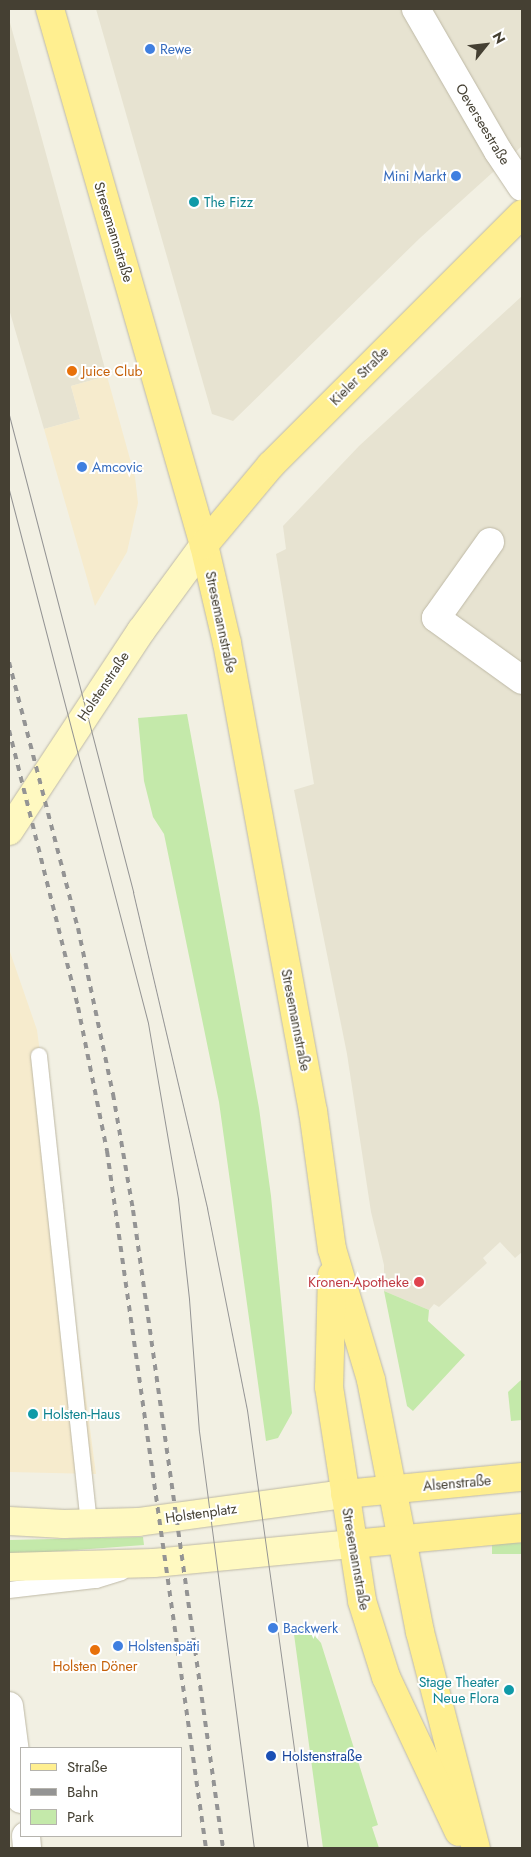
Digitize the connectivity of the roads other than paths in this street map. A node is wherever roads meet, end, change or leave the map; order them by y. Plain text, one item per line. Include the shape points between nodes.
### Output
1 (50, 9) edge
2 (416, 9) edge
3 (522, 187) edge
4 (522, 214) edge
5 (490, 542) dead end
6 (204, 545) junction
7 (522, 680) edge
8 (9, 831) edge
9 (39, 1056) dead end
10 (332, 1249) junction
11 (522, 1478) edge
12 (392, 1489) junction
13 (345, 1494) junction
14 (9, 1521) edge
15 (89, 1524) junction
16 (522, 1528) edge
17 (402, 1539) junction
18 (353, 1544) junction
19 (154, 1563) junction
20 (9, 1567) edge
21 (9, 1590) edge
22 (9, 1706) edge
23 (20, 1791) edge
24 (467, 1848) edge
25 (476, 1848) edge

1 - 6 main road, Stresemannstraße
2 - 3 street, Oeverseestraße
4 - 6 main road, Kieler Straße via 271,465
5 - 7 street via 436,618
6 - 8 main road, Holstenstraße via 135,639
6 - 10 main road, Stresemannstraße via 227,643 303,1055
9 - 15 lane
10 - 12 main road, Stresemannstraße via 371,1380
10 - 13 main road, Stresemannstraße via 329,1387
11 - 12 main road, Alsenstraße
12 - 13 main road, Holstenplatz
12 - 17 main road, Stresemannstraße
13 - 15 main road, Holstenplatz via 138,1522
13 - 18 main road, Stresemannstraße
14 - 15 main road, Holstenplatz
16 - 17 main road
17 - 18 main road
17 - 25 main road, Stresemannstraße via 420,1632
18 - 19 main road
18 - 24 main road, Stresemannstraße via 362,1601 374,1645
19 - 20 main road
19 - 21 lane via 96,1580
22 - 23 street

